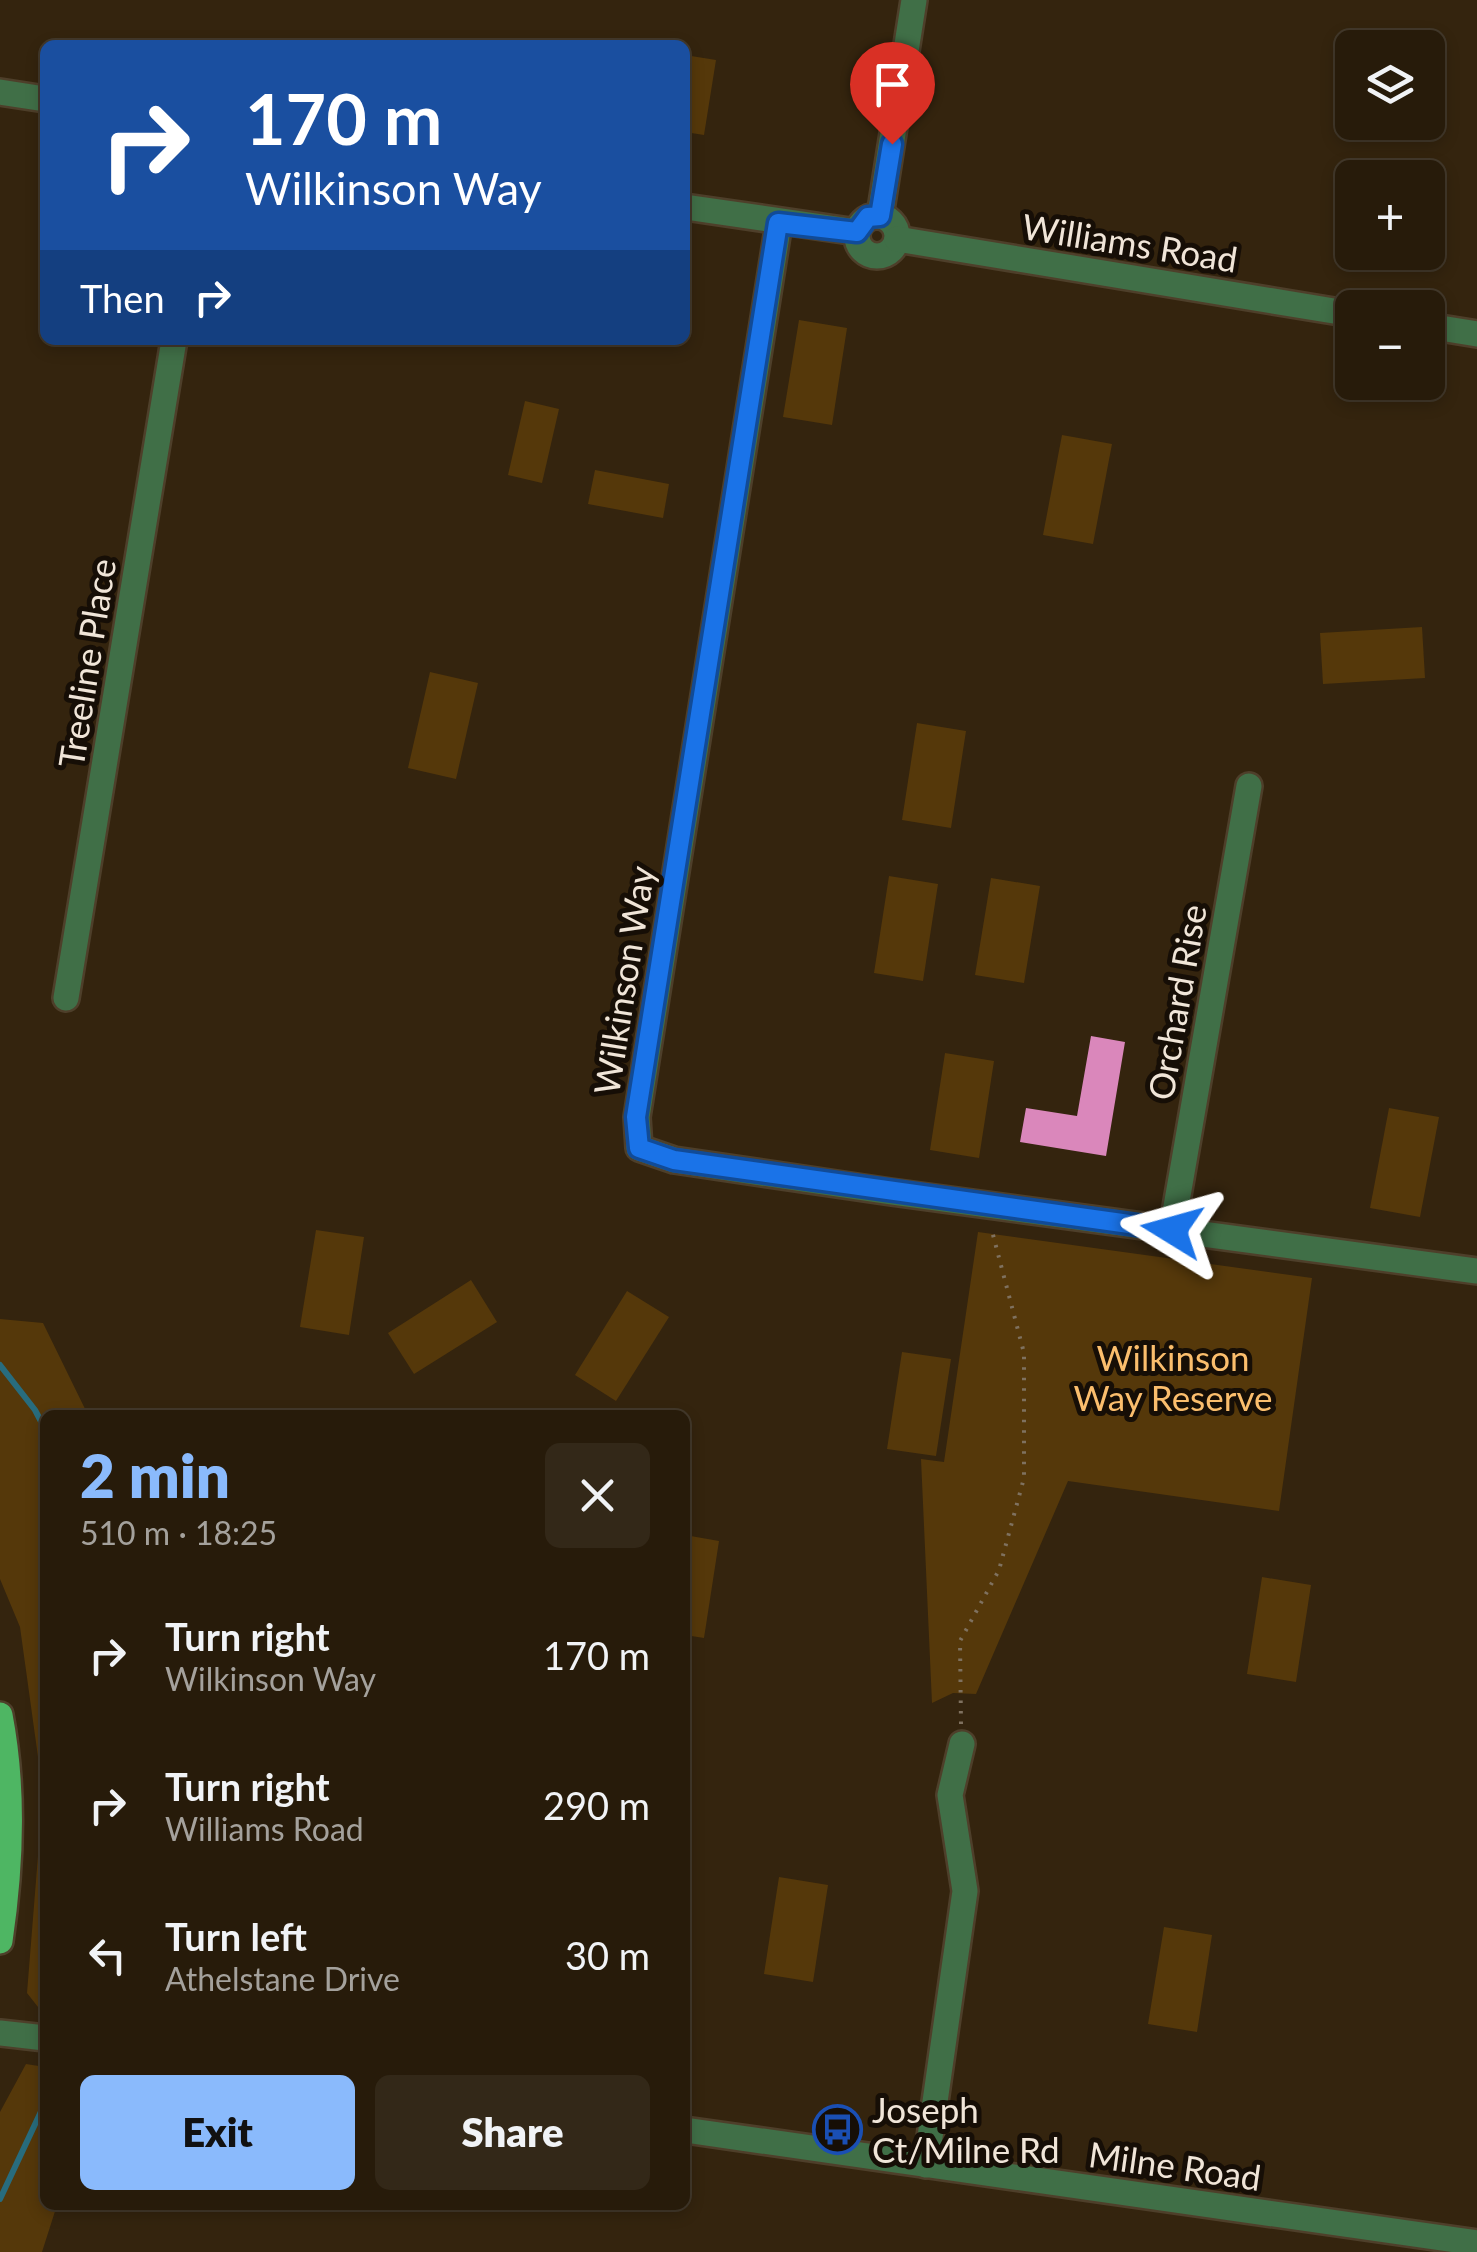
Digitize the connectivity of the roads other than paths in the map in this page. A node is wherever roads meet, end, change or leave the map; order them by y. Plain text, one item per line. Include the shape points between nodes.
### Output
1 (914, 0) edge
2 (0, 92) edge
3 (40, 99) edge
4 (690, 208) edge
5 (880, 216) junction
6 (778, 223) junction
7 (857, 232) junction
8 (897, 239) junction
9 (1335, 311) edge
10 (1445, 329) edge
11 (1477, 334) edge
12 (173, 345) edge
13 (1249, 786) dead end
14 (66, 998) dead end
15 (1172, 1230) junction
16 (1477, 1270) edge
17 (0, 1715) edge
18 (962, 1744) road end
19 (0, 1941) edge
20 (0, 2032) edge
21 (40, 2037) edge
22 (690, 2131) edge
23 (926, 2165) junction
24 (1477, 2243) edge

1 - 5 street
2 - 3 street
4 - 6 street
5 - 7 street via 868,217
5 - 8 street via 895,226
6 - 7 street
6 - 15 street, Wilkinson Way via 636,1117 639,1148 674,1160
7 - 8 street via 859,246 877,256
8 - 9 street, Williams Road
10 - 11 street
12 - 14 street, Treeline Place
13 - 15 street, Orchard Rise
15 - 16 street, Wilkinson Way
17 - 19 main road via 9,1862
18 - 23 street via 950,1794 966,1891
20 - 21 street
22 - 23 street, Milne Road
23 - 24 street, Milne Road

